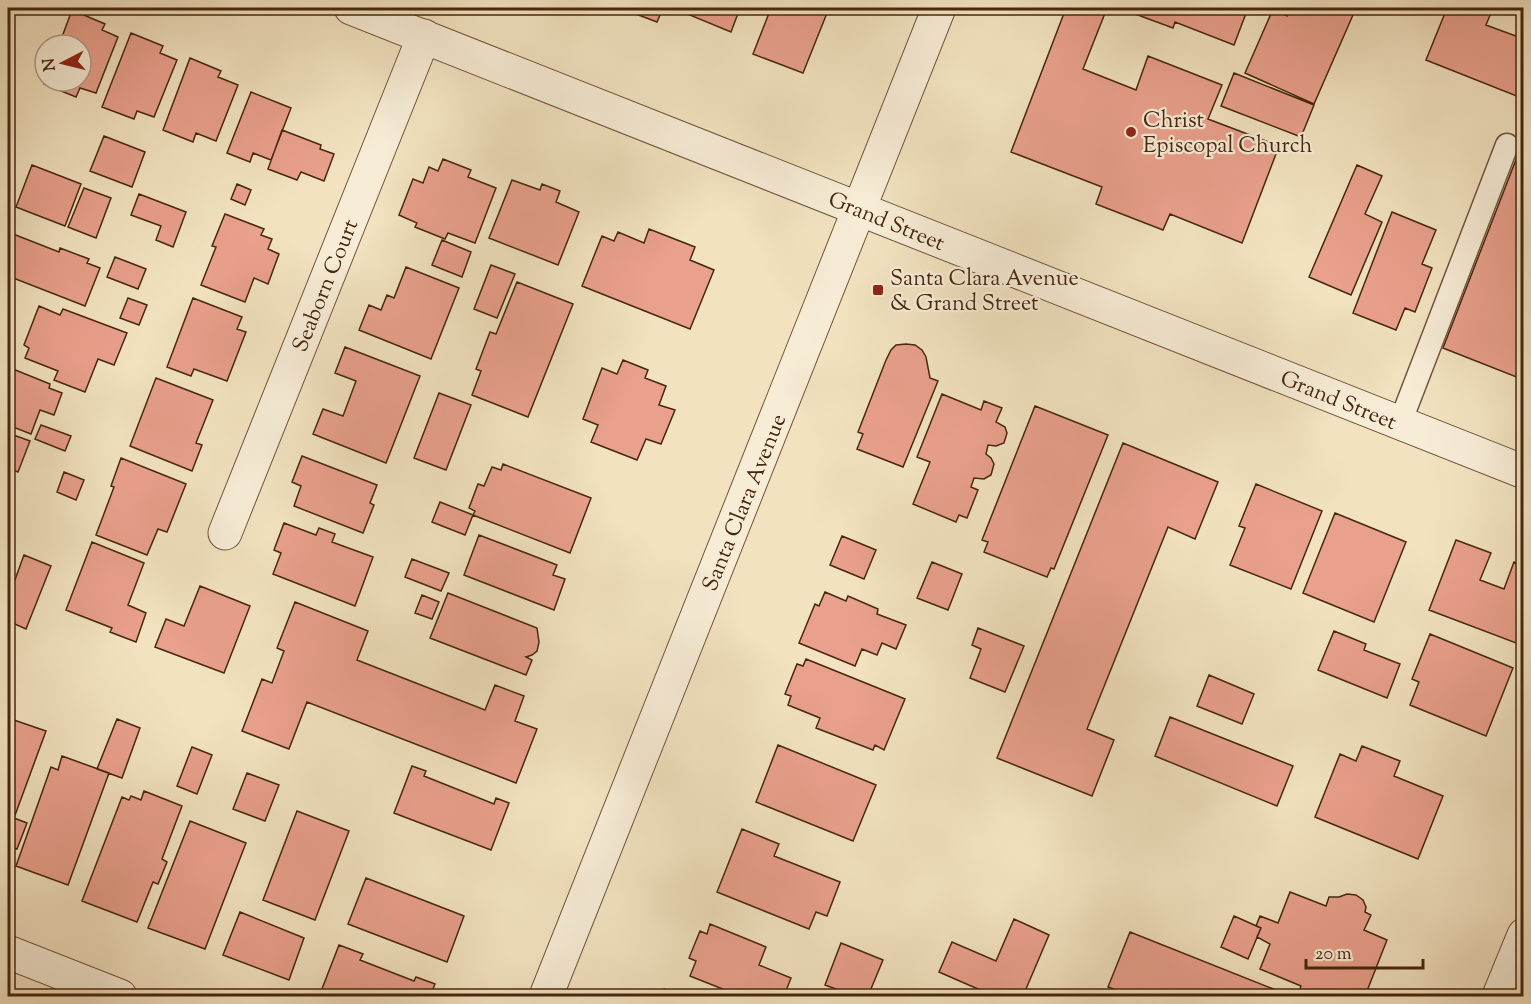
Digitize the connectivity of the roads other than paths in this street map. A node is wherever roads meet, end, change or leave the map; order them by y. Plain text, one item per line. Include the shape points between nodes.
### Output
1 (351, 8) edge
2 (939, 8) edge
3 (424, 36) junction
4 (1507, 145) dead end
5 (858, 208) junction
6 (1400, 423) junction
7 (1524, 472) edge
8 (225, 533) dead end
9 (1524, 935) edge
10 (8, 952) edge
11 (120, 996) edge
12 (546, 996) edge
13 (1499, 996) edge

1 - 3 street, Grand Street
2 - 5 street, Santa Clara Avenue
3 - 5 street, Grand Street
3 - 8 street, Seaborn Court
4 - 6 lane
5 - 6 street, Grand Street
5 - 12 street, Santa Clara Avenue
6 - 7 street, Grand Street
9 - 13 street
10 - 11 street

